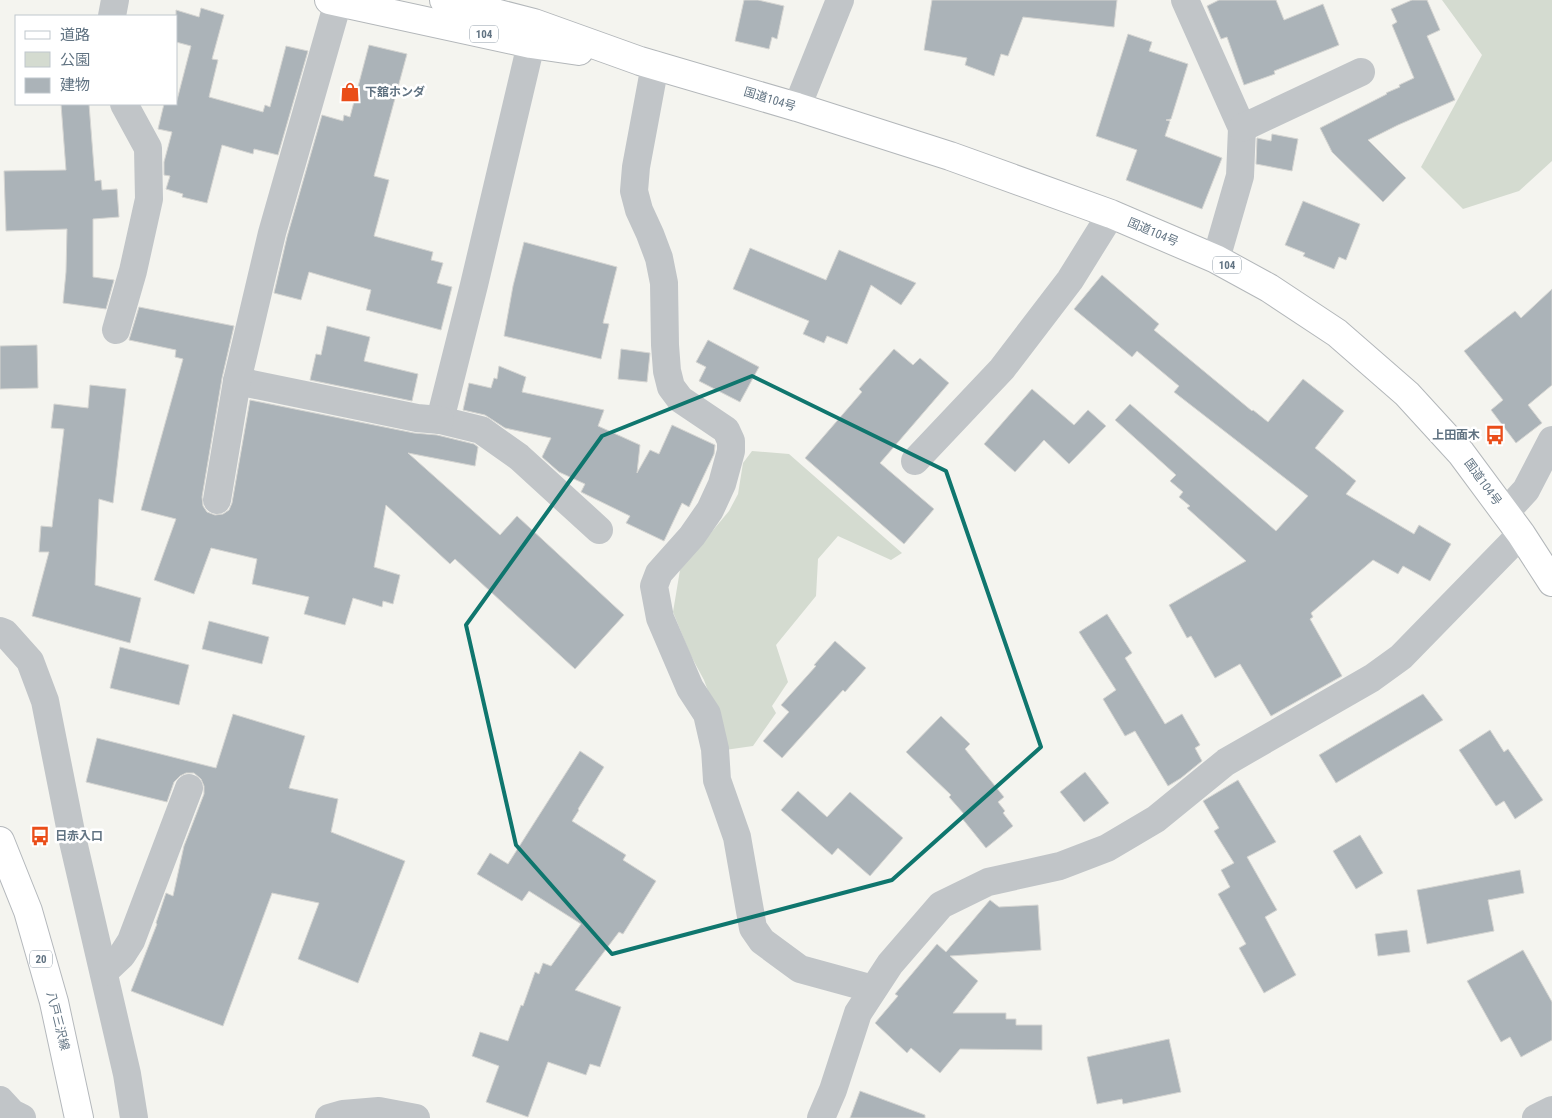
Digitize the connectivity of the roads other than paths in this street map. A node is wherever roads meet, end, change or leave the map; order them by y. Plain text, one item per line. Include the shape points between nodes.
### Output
1 (115, 0) edge
2 (444, 0) edge
3 (840, 0) edge
4 (1185, 0) edge
5 (334, 1) edge
6 (112, 15) edge
7 (531, 44) junction
8 (647, 63) junction
9 (1361, 72) dead end
10 (125, 105) edge
11 (796, 107) junction
12 (1242, 128) junction
13 (1111, 214) junction
14 (1216, 259) junction
15 (116, 330) dead end
16 (237, 381) junction
17 (440, 420) junction
18 (1552, 440) edge
19 (915, 461) dead end
20 (217, 500) dead end
21 (1513, 523) junction
22 (600, 530) dead end
23 (1552, 582) edge
24 (0, 631) edge
25 (189, 788) dead end
26 (0, 841) edge
27 (104, 972) junction
28 (873, 989) junction
29 (0, 1100) edge
30 (1552, 1110) edge
31 (22, 1118) edge
32 (79, 1118) edge
33 (134, 1118) edge
34 (329, 1118) edge
35 (416, 1118) edge
36 (821, 1118) edge
37 (1536, 1118) edge

1 - 6 street
2 - 8 main road, 国道104号 / 104 via 534,22
3 - 11 street
4 - 12 street
5 - 7 main road, 国道104号 / 104
5 - 16 street via 272,233
7 - 8 main road, 国道104号 / 104
7 - 17 street
8 - 11 main road, 国道104号 / 104
8 - 28 street via 634,191 638,210 659,258 664,283 667,371 680,399 726,430 731,441 722,484 710,510 660,573 654,586 660,618 690,688 707,714 715,749 717,780 737,837 753,928 762,941 800,969
9 - 12 street
10 - 15 street via 148,148 149,199
11 - 13 main road, 国道104号 / 104 via 950,156
12 - 14 street via 1240,176
13 - 14 main road, 国道104号 / 104
13 - 19 street via 1070,280 1002,368
14 - 21 main road, 国道104号 / 104 via 1269,288 1337,333 1407,394 1461,453
16 - 17 street
16 - 20 street
17 - 22 street via 481,430 519,458
18 - 21 street
21 - 23 main road, 国道104号 / 104
21 - 28 street via 1401,657 1372,678 1226,762 1156,819 1107,848 1060,866 988,882 941,905 890,964
24 - 27 street via 30,661 45,701 72,837
25 - 27 street via 131,941
26 - 32 main road, 八戸三沢線 / 20 via 30,920 54,1002
27 - 33 street via 128,1074
28 - 36 street via 858,1013
29 - 31 street
30 - 37 street
34 - 35 street via 379,1111

